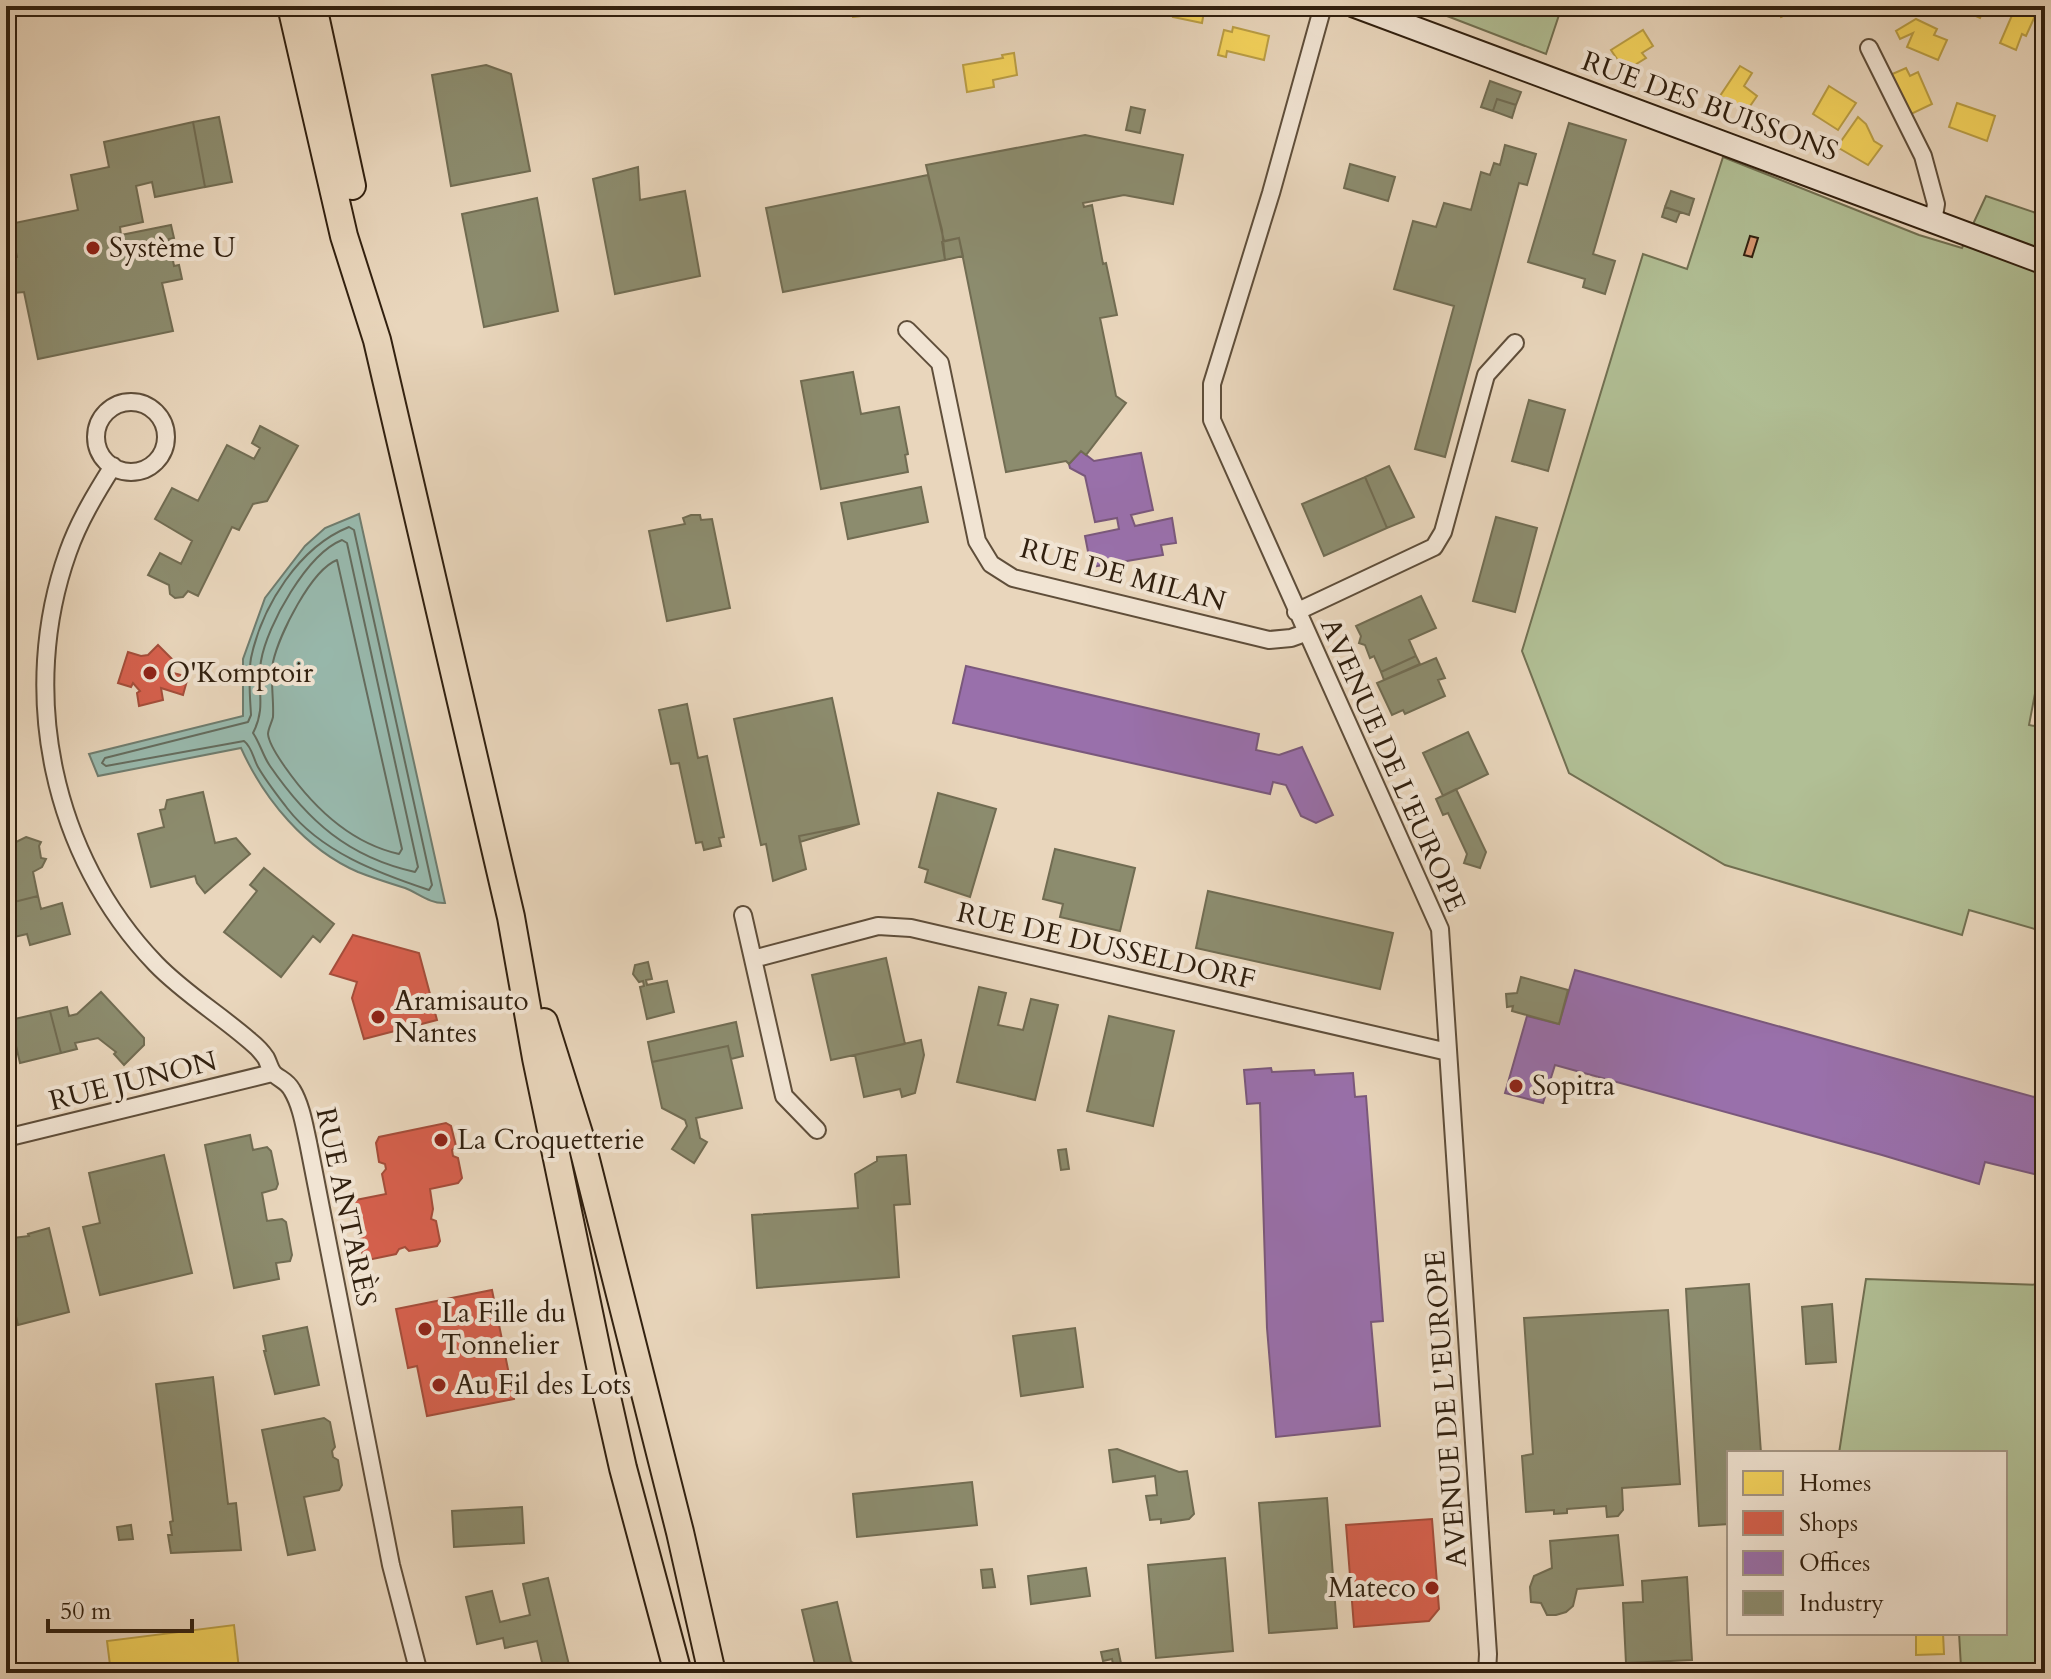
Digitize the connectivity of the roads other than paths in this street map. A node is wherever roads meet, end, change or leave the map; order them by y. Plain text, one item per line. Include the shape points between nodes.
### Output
1 (291, 6) edge
2 (313, 6) edge
3 (1323, 6) edge
4 (1355, 6) edge
5 (1869, 48) dead end
6 (1933, 222) junction
7 (2045, 263) edge
8 (907, 330) dead end
9 (377, 340) junction
10 (1515, 343) dead end
11 (113, 466) junction
12 (1296, 612) junction
13 (1305, 633) junction
14 (743, 915) dead end
15 (511, 917) junction
16 (753, 959) junction
17 (1448, 1052) junction
18 (272, 1073) junction
19 (817, 1130) dead end
20 (6, 1138) edge
21 (419, 1673) edge
22 (678, 1673) edge
23 (712, 1673) edge
24 (1487, 1673) edge

1 - 9 main road via 344,236
2 - 9 main road via 358,214
3 - 12 street, AVENUE DE L'EUROPE via 1212,384 1212,420
4 - 6 street, RUE DES BUISSONS
5 - 6 street via 1923,156 1936,204
6 - 7 street, RUE DES BUISSONS
8 - 13 street, RUE DE MILAN via 940,363 977,541 991,564 1013,578 1269,640
9 - 15 main road
10 - 12 street via 1486,375 1443,532 1434,547
11 - 11 street via 141,470 162,452 165,427 148,406 121,403 102,417 98,446
11 - 18 street, RUE ANTARÈS via 68,550 45,652 51,757 62,807 101,893 125,928 183,990 251,1042
12 - 13 street, AVENUE DE L'EUROPE
13 - 17 street, AVENUE DE L'EUROPE via 1440,929
14 - 16 street
15 - 22 main road via 602,1375
15 - 23 main road via 581,1140
16 - 17 street, RUE DE DUSSELDORF via 878,926 911,928
16 - 19 street via 784,1096
17 - 24 street, AVENUE DE L'EUROPE
18 - 20 street, RUE JUNON
18 - 21 street, RUE ANTARÈS via 285,1080 301,1110 391,1565

